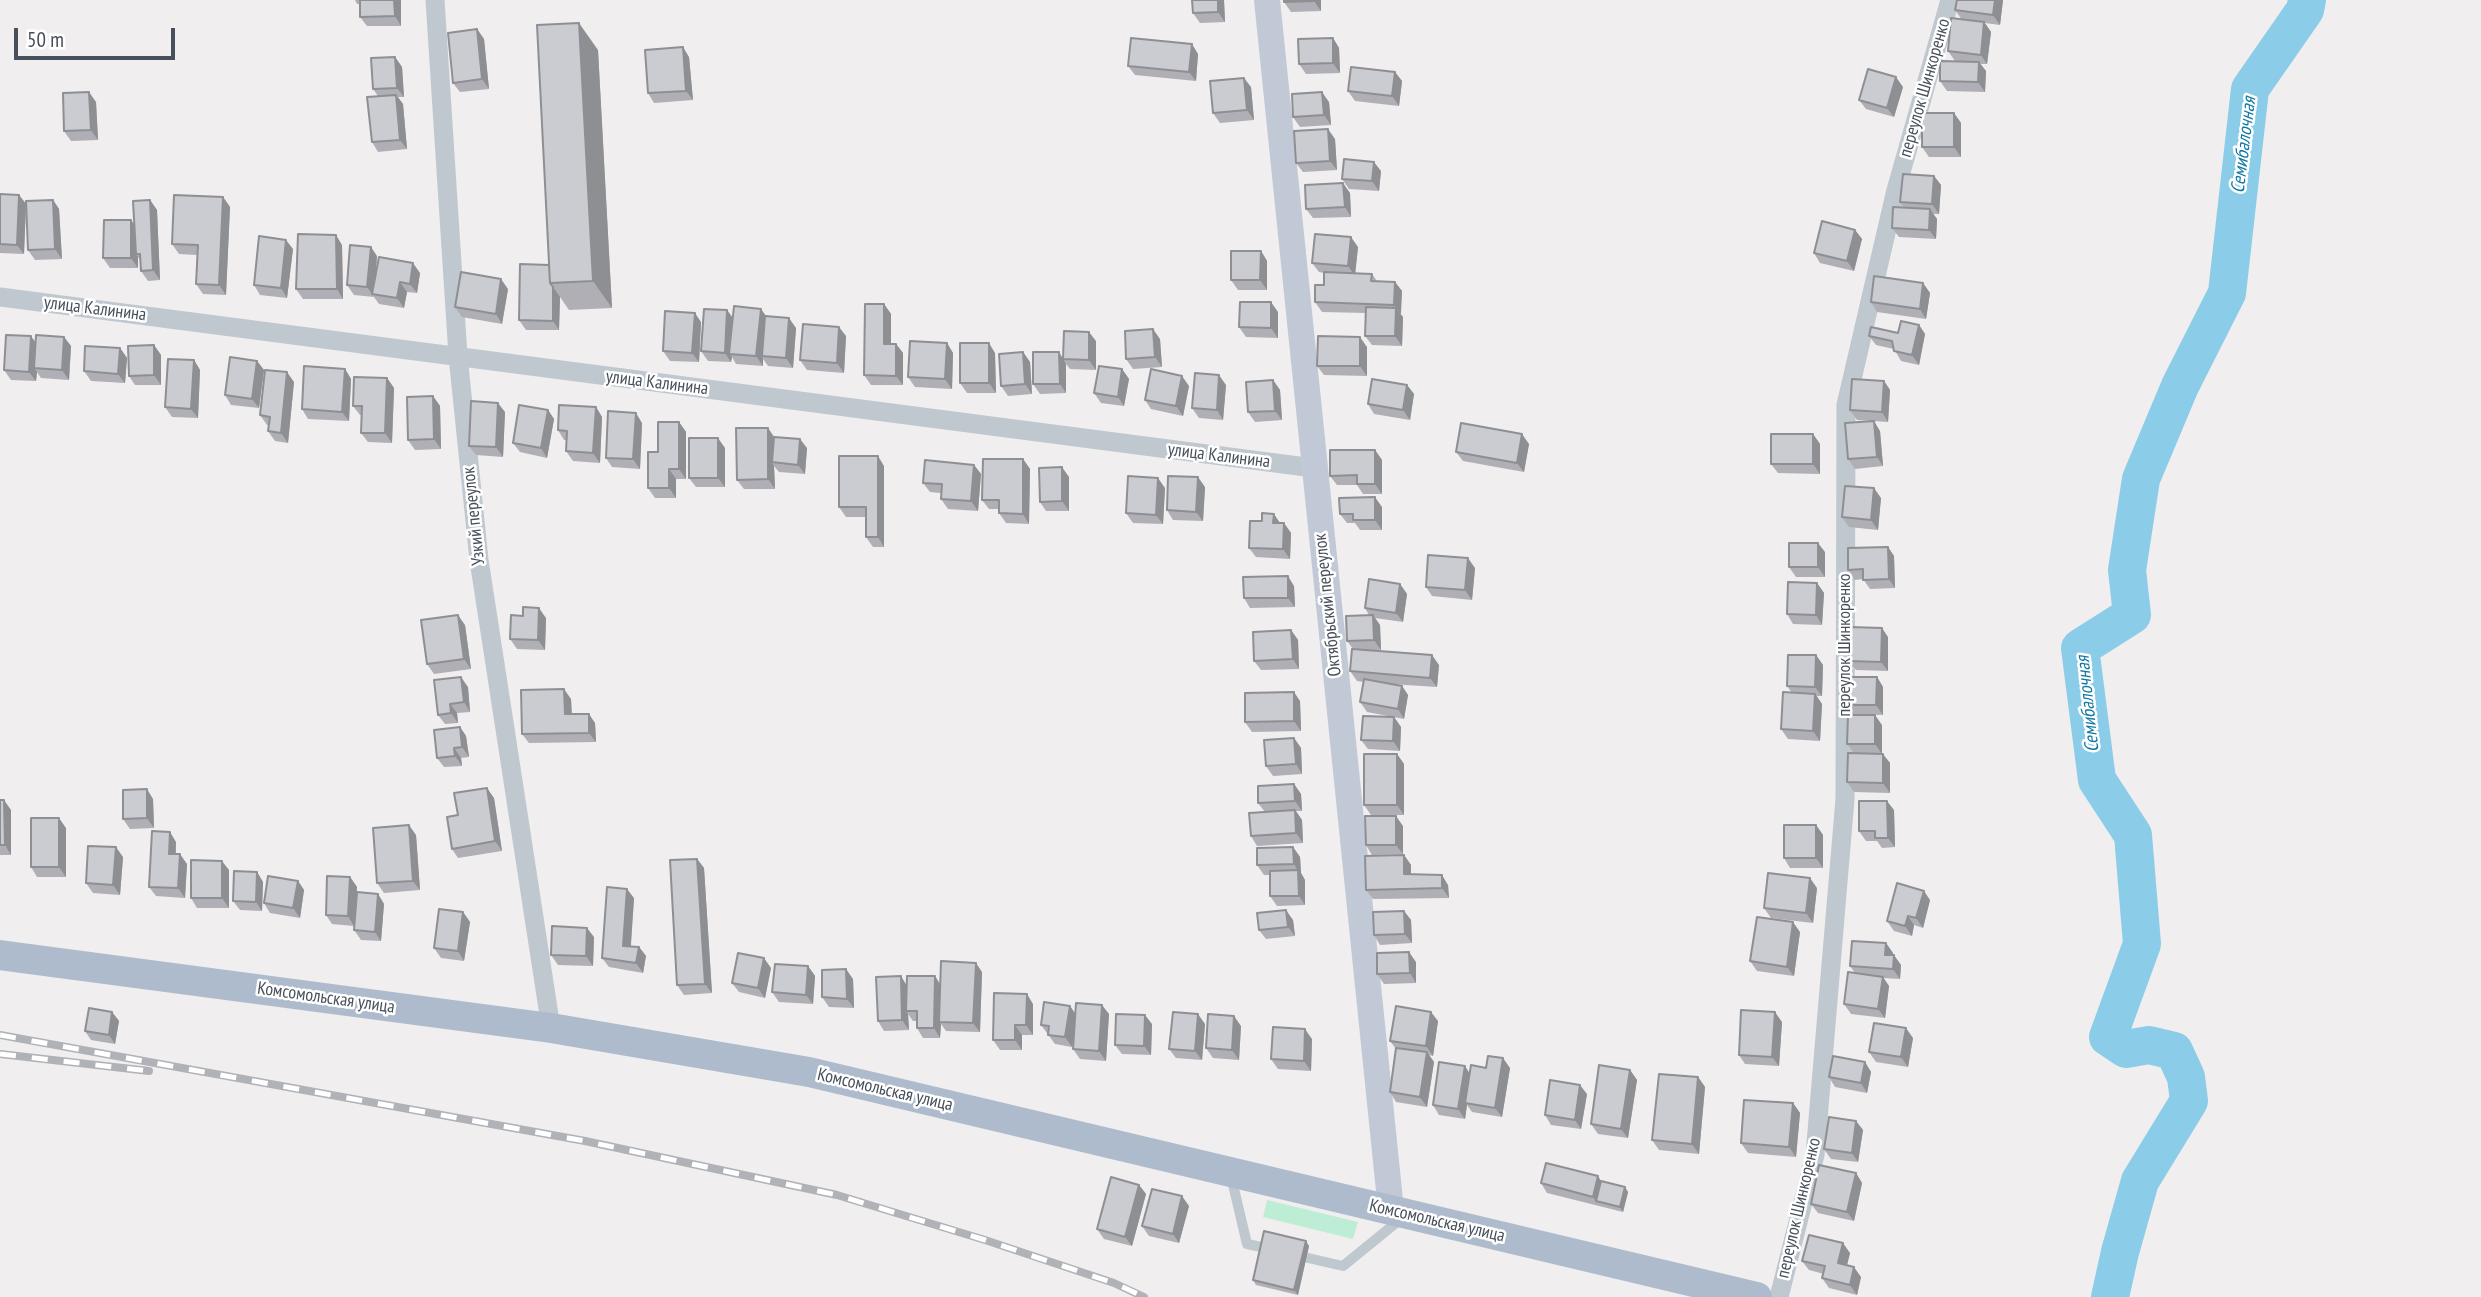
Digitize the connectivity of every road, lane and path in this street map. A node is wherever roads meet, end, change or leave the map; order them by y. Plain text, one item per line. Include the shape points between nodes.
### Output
1 (435, 0) edge
2 (1267, 0) edge
3 (1950, 0) edge
4 (0, 297) edge
5 (458, 356) junction
6 (1314, 468) junction
7 (0, 955) edge
8 (551, 1027) junction
9 (1231, 1172) junction
10 (1398, 1212) junction
11 (1756, 1297) edge
12 (1779, 1297) edge

1 - 5 street, Узкий переулок
2 - 6 street, Октябрьский переулок
3 - 12 street, переулок Шинкоренко via 1896,190 1846,405 1845,799 1815,1155
4 - 5 street, улица Калинина
5 - 6 street, улица Калинина
5 - 8 street, Узкий переулок via 479,561
6 - 10 street, Октябрьский переулок
7 - 8 main road, Комсомольская улица
8 - 9 main road, Комсомольская улица via 809,1072
9 - 10 main road, Комсомольская улица
9 - 10 lane via 1247,1244 1343,1266
10 - 11 main road, Комсомольская улица

